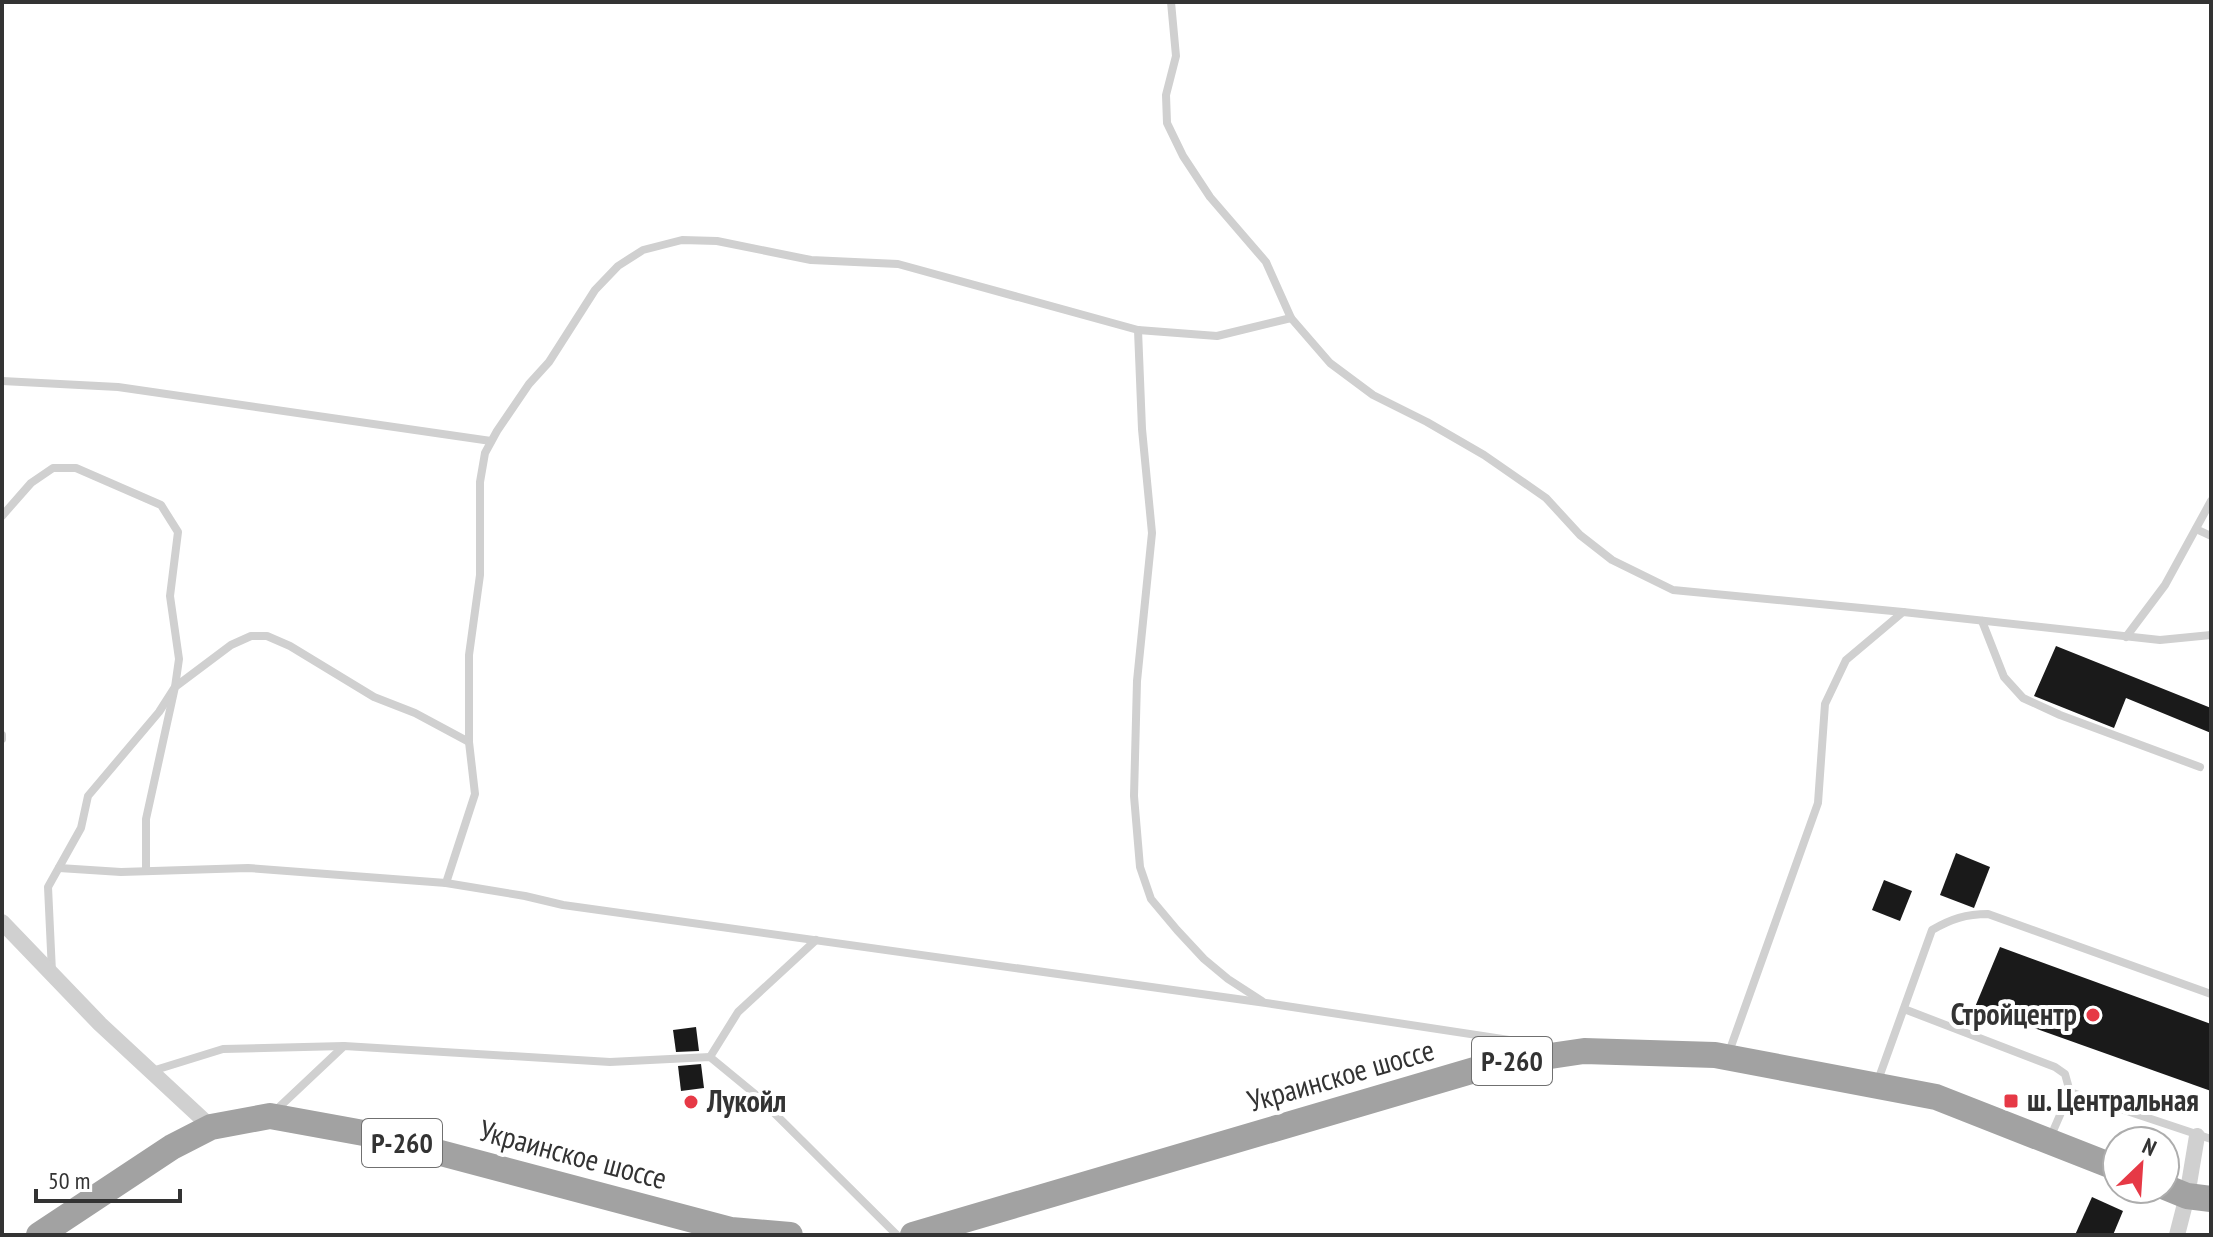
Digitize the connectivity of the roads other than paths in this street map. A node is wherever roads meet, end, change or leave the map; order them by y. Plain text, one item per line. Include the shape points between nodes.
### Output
1 (1171, 2) edge
2 (1291, 318) junction
3 (1138, 330) junction
4 (2, 381) edge
5 (491, 441) junction
6 (2211, 501) edge
7 (2, 516) edge
8 (2196, 529) junction
9 (2211, 536) edge
10 (1903, 612) junction
11 (1982, 621) junction
12 (2211, 635) edge
13 (2126, 637) junction
14 (175, 687) junction
15 (469, 742) junction
16 (2200, 767) dead end
17 (59, 868) junction
18 (146, 871) junction
19 (446, 883) junction
20 (2, 922) edge
21 (816, 940) junction
22 (52, 974) junction
23 (2211, 994) edge
24 (1266, 1003) junction
25 (1904, 1009) junction
26 (344, 1046) junction
27 (1584, 1051) junction
28 (710, 1057) junction
29 (1727, 1057) junction
30 (151, 1071) junction
31 (1876, 1086) junction
32 (2070, 1092) junction
33 (270, 1116) junction
34 (211, 1127) junction
35 (2204, 1138) edge
36 (2049, 1142) junction
37 (2101, 1162) edge
38 (2188, 1194) edge
39 (39, 1235) edge
40 (790, 1235) edge
41 (897, 1235) edge
42 (913, 1235) edge
43 (2177, 1235) edge

1 - 2 lane via 1176,56 1166,95 1167,123 1210,197 1266,262
2 - 3 lane via 1217,336
2 - 10 lane via 1330,363 1373,395 1484,455 1546,498 1612,560 1673,590
3 - 5 lane via 898,264 811,260 717,241 682,240 643,250 610,274
3 - 24 lane via 1152,533 1137,681 1134,796 1140,867 1151,899 1177,930 1228,979
4 - 5 lane via 118,387
5 - 15 lane via 480,482
6 - 8 lane
7 - 14 lane via 31,483 53,468 76,468 161,505 178,532 170,596 179,659
8 - 9 lane
8 - 13 lane via 2165,585
10 - 11 lane
10 - 29 lane via 1846,660 1825,704 1818,803
11 - 13 lane
11 - 16 lane via 2004,677 2023,698
12 - 13 lane
14 - 15 lane via 231,645 267,636 374,697
14 - 17 lane via 88,796 81,828
14 - 18 lane via 146,819
15 - 19 lane via 475,794
17 - 18 lane
17 - 22 lane via 48,887
18 - 19 lane via 248,868
19 - 21 lane
20 - 22 street
21 - 24 lane
21 - 28 lane via 738,1012
22 - 30 street
23 - 25 lane via 1988,914 1971,914 1932,930
24 - 27 lane
25 - 31 lane
25 - 32 lane via 2055,1067 2065,1074
26 - 28 lane via 610,1062
26 - 30 lane via 223,1049
26 - 33 lane
27 - 29 highway, Украинское шоссе / Р-260
27 - 42 highway, Украинское шоссе / Р-260 via 1495,1064
28 - 41 lane via 755,1094
29 - 31 highway, Украинское шоссе / Р-260
30 - 34 street
31 - 36 highway, Украинское шоссе / Р-260 via 1936,1097
32 - 35 lane
32 - 36 lane
33 - 34 highway, Украинское шоссе / Р-260
33 - 40 highway, Украинское шоссе / Р-260 via 369,1134 731,1230
34 - 39 highway, Украинское шоссе / Р-260
35 - 38 street
36 - 37 highway, Украинское шоссе / Р-260
38 - 43 street

